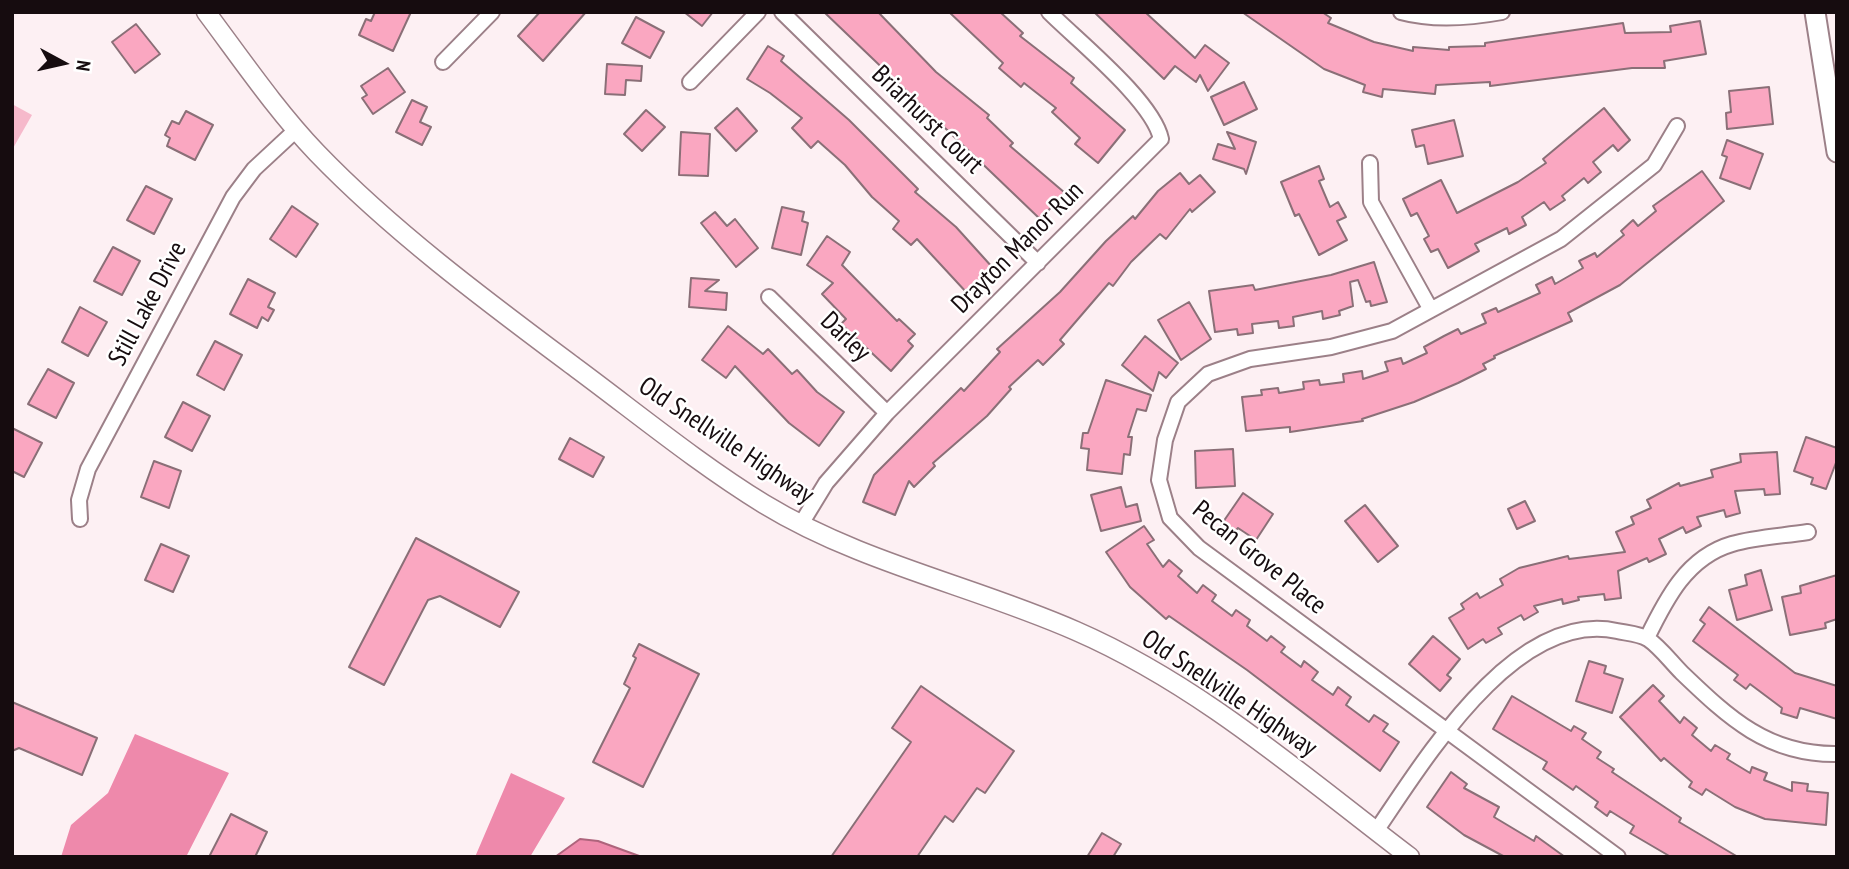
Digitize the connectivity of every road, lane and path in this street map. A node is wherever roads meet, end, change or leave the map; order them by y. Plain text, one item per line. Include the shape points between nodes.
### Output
1 (206, 12) edge
2 (492, 12) edge
3 (758, 12) edge
4 (782, 12) edge
5 (1049, 12) edge
6 (1401, 12) edge
7 (1502, 12) edge
8 (1815, 12) edge
9 (443, 62) dead end
10 (690, 82) dead end
11 (1677, 125) dead end
12 (296, 130) junction
13 (1837, 152) edge
14 (1370, 163) dead end
15 (1038, 263) junction
16 (769, 297) dead end
17 (1431, 310) junction
18 (887, 413) junction
19 (80, 519) dead end
20 (801, 524) junction
21 (1808, 532) dead end
22 (1647, 638) junction
23 (1445, 730) junction
24 (1837, 754) edge
25 (1376, 831) junction
26 (1410, 857) edge
27 (1618, 857) edge

1 - 12 street, Old Snellville Highway
2 - 9 street
3 - 10 street
4 - 15 street, Briarhurst Court
5 - 15 street, Drayton Manor Run via 1145,107 1161,139
6 - 7 street via 1421,17
8 - 13 main road
11 - 17 street, Pecan Grove Place via 1654,165 1561,239
12 - 19 street, Still Lake Drive via 254,169 233,197 88,470 79,500
12 - 20 street, Old Snellville Highway via 342,178 458,279 673,441
14 - 17 street via 1371,202
15 - 18 street, Drayton Manor Run
16 - 18 street, Darley
17 - 23 street, Pecan Grove Place via 1392,331 1331,347 1250,359 1208,374 1178,402 1165,440 1159,480 1170,518 1199,548
18 - 20 street, Drayton Manor Run via 826,483
20 - 25 street, Old Snellville Highway via 885,561 1075,630 1154,670 1243,729
21 - 22 street via 1731,544 1693,564 1666,599
22 - 23 street via 1604,628 1560,635 1506,666
22 - 24 street via 1723,713 1765,741 1816,754
23 - 25 street
23 - 27 street, Pecan Grove Place
25 - 26 street, Old Snellville Highway

